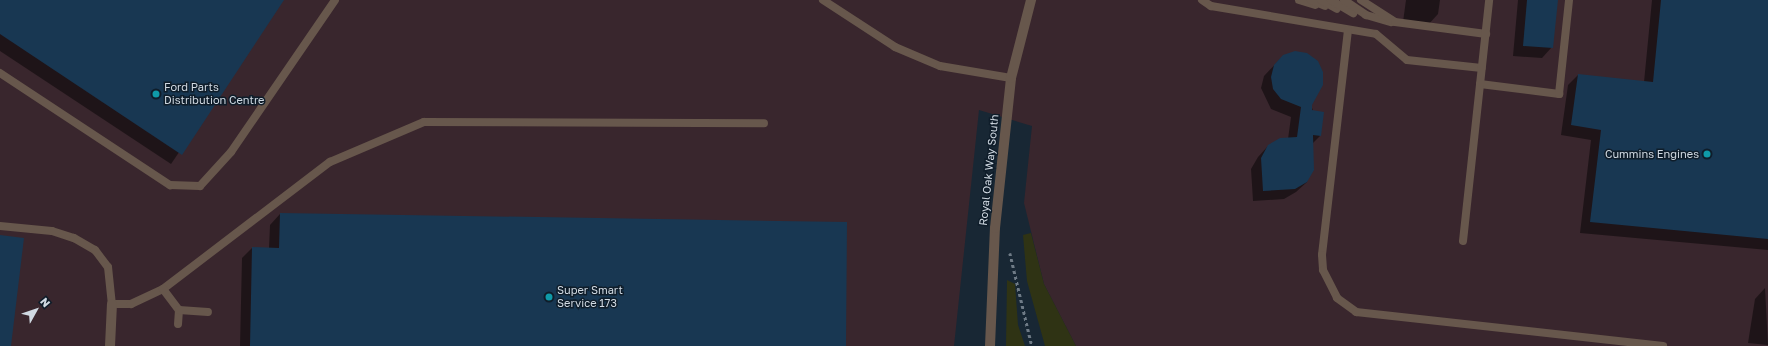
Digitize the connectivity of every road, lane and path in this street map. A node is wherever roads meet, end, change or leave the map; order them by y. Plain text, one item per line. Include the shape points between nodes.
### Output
1 (335, 0) edge
2 (823, 0) edge
3 (1031, 0) edge
4 (1202, 0) edge
5 (1303, 0) edge
6 (1332, 0) edge
7 (1344, 0) edge
8 (1361, 0) edge
9 (1489, 0) edge
10 (1569, 0) edge
11 (1321, 3) edge
12 (1336, 9) junction
13 (1350, 13) junction
14 (1364, 16) junction
15 (1382, 20) junction
16 (1395, 22) junction
17 (1348, 30) junction
18 (1486, 34) junction
19 (1482, 68) junction
20 (0, 73) edge
21 (1011, 78) junction
22 (1480, 84) junction
23 (764, 123) dead end
24 (0, 226) edge
25 (995, 228) junction
26 (1463, 241) dead end
27 (163, 289) junction
28 (112, 304) junction
29 (179, 310) junction
30 (208, 312) dead end
31 (178, 324) dead end
32 (110, 346) edge
33 (990, 346) edge
34 (1032, 346) edge
35 (1663, 346) edge

1 - 20 lane via 231,152 200,186 170,185
2 - 21 lane via 895,47 940,66
3 - 21 street, Royal Oak Way South
4 - 17 lane via 1211,6
5 - 11 lane
5 - 12 lane
6 - 14 lane
7 - 15 lane via 1355,10
8 - 16 lane
9 - 18 lane
10 - 22 lane via 1559,94
11 - 12 lane
11 - 13 lane
12 - 13 lane
13 - 14 lane
14 - 15 lane
15 - 16 lane
16 - 18 lane
17 - 19 lane via 1376,34 1406,60
17 - 35 lane via 1322,255 1323,270 1337,298 1356,312
18 - 19 lane
19 - 22 lane
21 - 25 street, Royal Oak Way South
22 - 26 lane
23 - 27 lane via 424,122 330,162
24 - 28 lane via 52,231 74,238 95,250 108,267
25 - 33 street, Royal Oak Way South
25 - 34 path via 1010,253
27 - 28 lane via 131,304
27 - 29 lane
28 - 32 street
29 - 30 lane
29 - 31 lane

